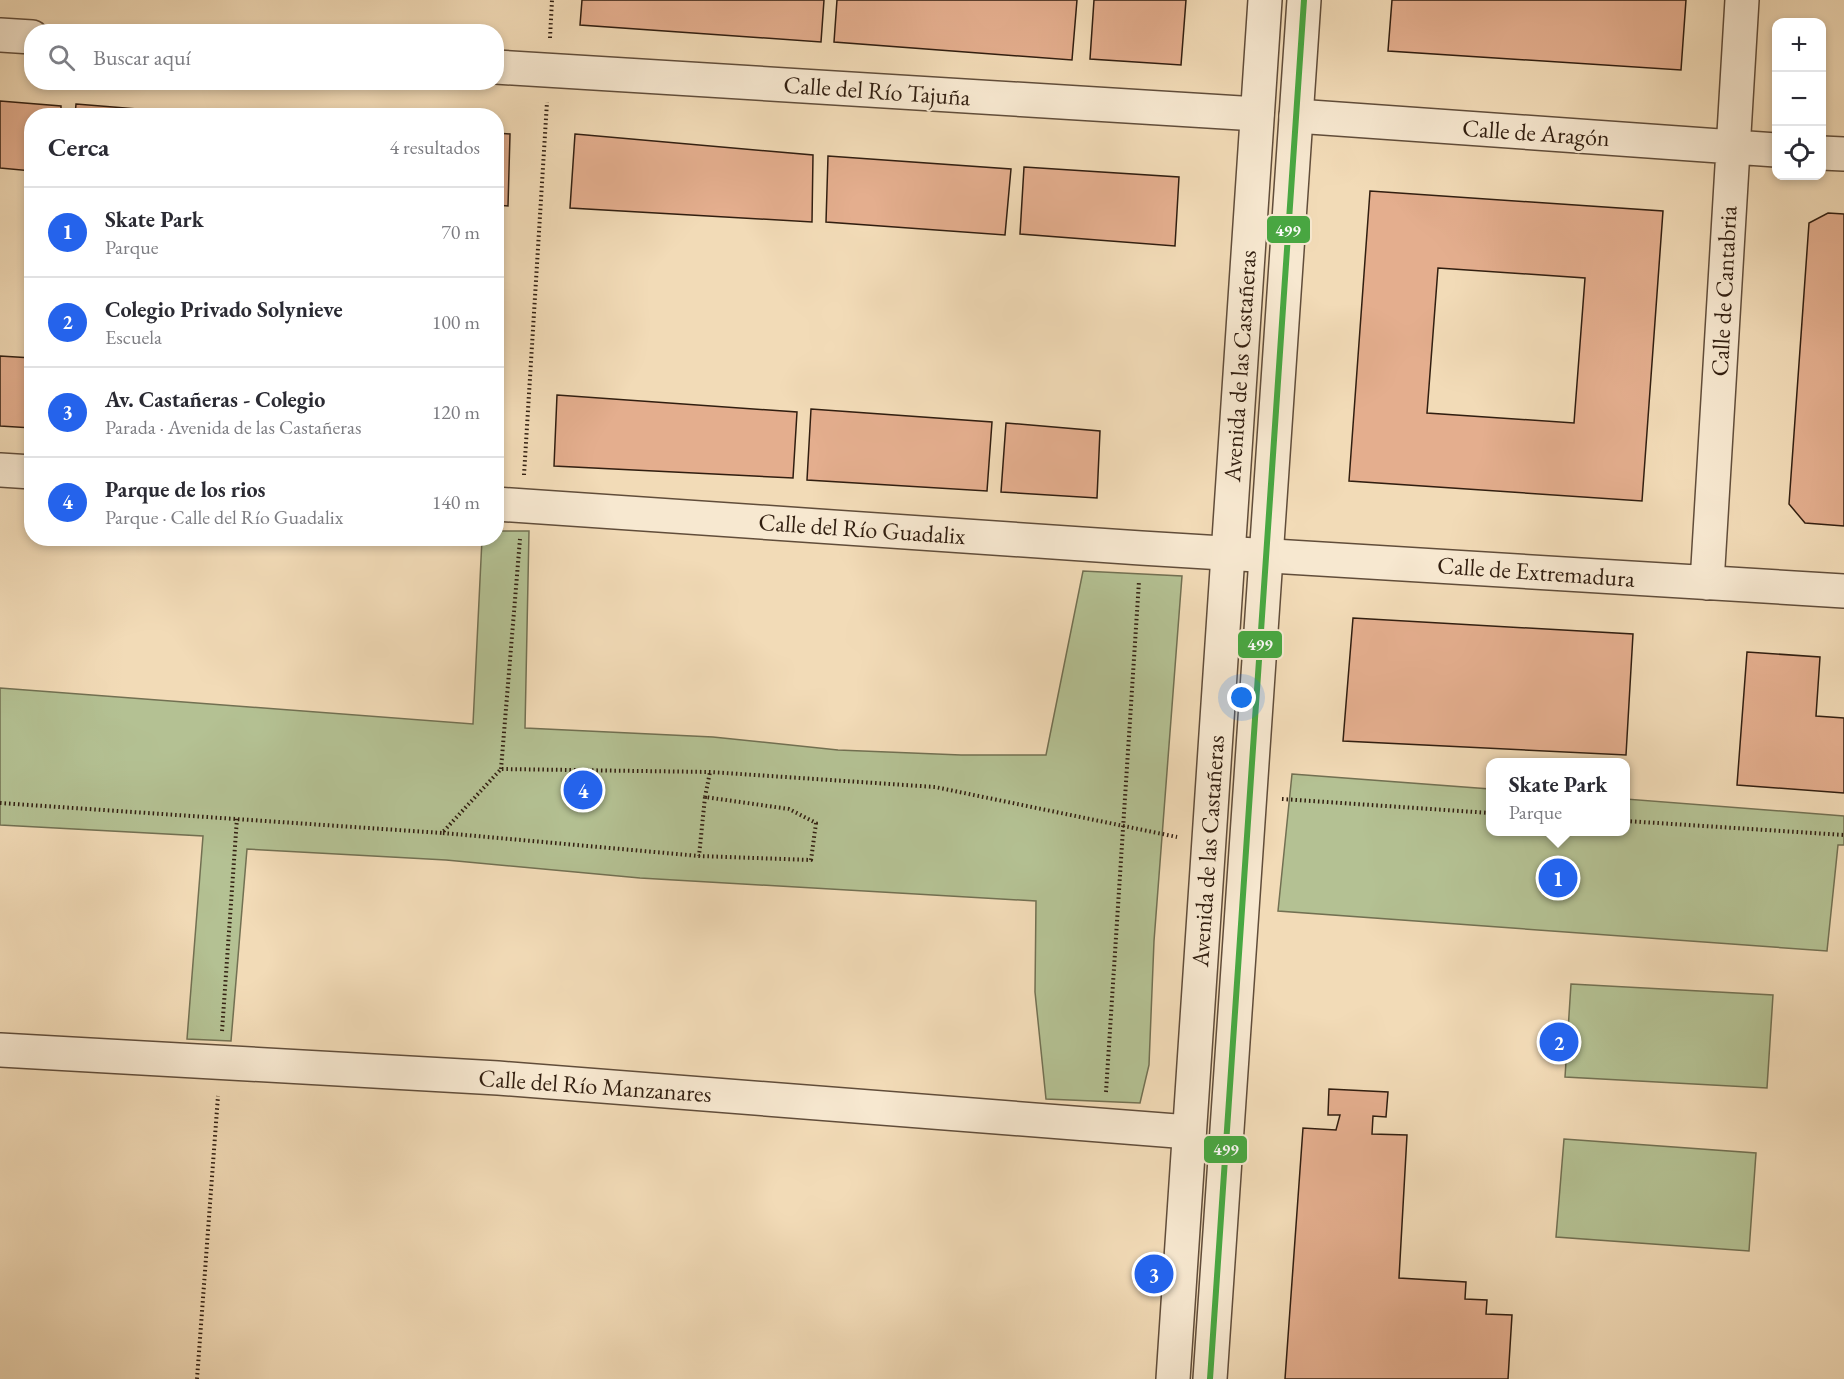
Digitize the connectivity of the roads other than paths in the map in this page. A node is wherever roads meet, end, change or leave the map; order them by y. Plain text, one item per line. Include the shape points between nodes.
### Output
1 (1265, 0) edge
2 (1304, 0) edge
3 (1742, 0) edge
4 (0, 35) edge
5 (24, 37) edge
6 (504, 67) edge
7 (1257, 114) junction
8 (1296, 116) junction
9 (1732, 147) junction
10 (1772, 150) edge
11 (1826, 153) edge
12 (1844, 154) edge
13 (0, 470) edge
14 (24, 472) edge
15 (510, 505) edge
16 (1228, 553) junction
17 (1266, 556) junction
18 (1707, 583) junction
19 (1844, 591) edge
20 (0, 1050) edge
21 (1189, 1132) junction
22 (1173, 1379) edge
23 (1210, 1379) edge

1 - 7 street, Avenida de las Castañeras
2 - 8 street, Avenida de las Castañeras
3 - 9 street, Calle de Cantabria
4 - 5 street
6 - 7 street, Calle del Río Tajuña
7 - 16 street, Avenida de las Castañeras
8 - 9 street, Calle de Aragón
8 - 17 street, Avenida de las Castañeras
9 - 10 street, Calle de Aragón
9 - 18 street, Calle de Cantabria
11 - 12 street
13 - 14 street
15 - 16 street, Calle del Río Guadalix
16 - 17 street, Calle de Extremadura
16 - 21 street, Avenida de las Castañeras
17 - 18 street, Calle de Extremadura
17 - 23 street, Avenida de las Castañeras
18 - 19 street, Calle de Extremadura
20 - 21 street, Calle del Río Manzanares via 498,1078
21 - 22 street, Avenida de las Castañeras

